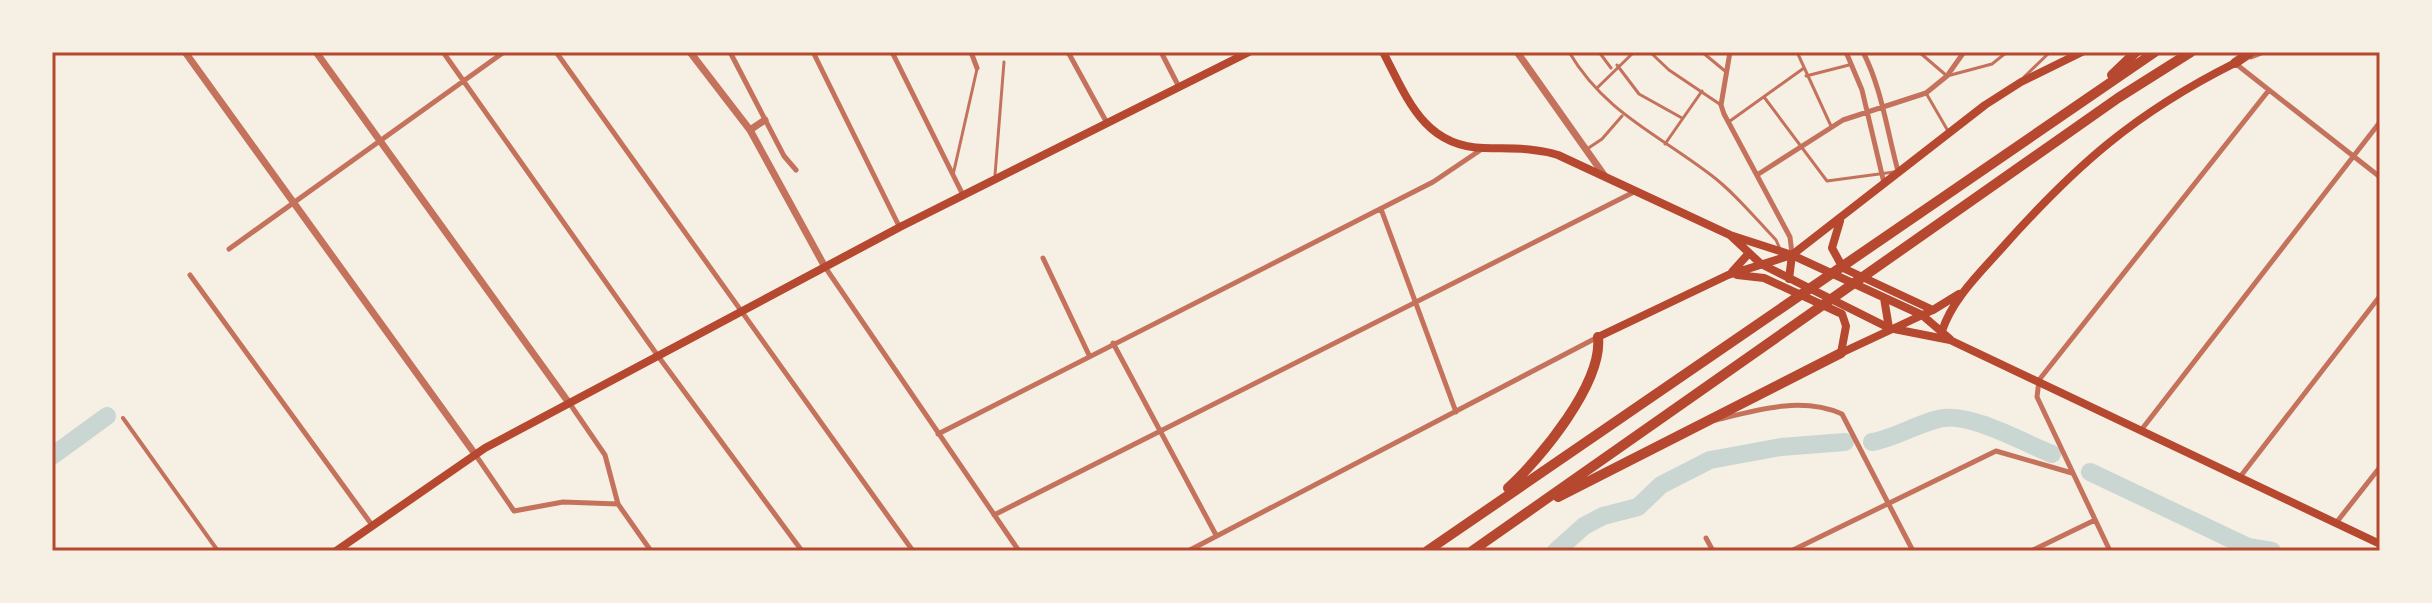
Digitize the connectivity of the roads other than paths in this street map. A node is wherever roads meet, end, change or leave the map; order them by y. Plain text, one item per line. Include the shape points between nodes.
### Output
1 (185, 52) edge
2 (316, 52) edge
3 (443, 52) edge
4 (504, 52) edge
5 (556, 52) edge
6 (690, 52) edge
7 (730, 52) edge
8 (813, 52) edge
9 (892, 52) edge
10 (971, 52) edge
11 (1068, 52) edge
12 (1161, 52) edge
13 (1249, 52) edge
14 (1383, 52) edge
15 (1517, 52) edge
16 (1569, 52) edge
17 (1599, 52) edge
18 (1634, 52) edge
19 (1650, 52) edge
20 (1702, 52) edge
21 (1730, 52) edge
22 (1797, 52) edge
23 (1846, 52) edge
24 (1863, 52) edge
25 (1919, 52) edge
26 (1964, 52) edge
27 (2007, 52) edge
28 (2050, 52) edge
29 (2082, 52) edge
30 (2136, 52) edge
31 (2155, 52) edge
32 (2191, 52) edge
33 (2251, 52) edge
34 (2264, 52) edge
35 (1004, 62) dead end
36 (2235, 63) junction
37 (1617, 65) junction
38 (1851, 65) junction
39 (977, 68) joint
40 (1804, 68) junction
41 (1613, 70) junction
42 (1728, 73) junction
43 (1806, 76) junction
44 (1947, 76) junction
45 (463, 81) junction
46 (2021, 82) junction
47 (1179, 87) junction
48 (1596, 88) junction
49 (2099, 88) junction
50 (2269, 90) junction
51 (1702, 91) junction
52 (1926, 93) junction
53 (1764, 97) junction
54 (1721, 105) junction
55 (1880, 106) junction
56 (1866, 110) junction
57 (1622, 116) junction
58 (1682, 118) junction
59 (765, 120) junction
60 (2380, 122) edge
61 (1107, 123) junction
62 (1727, 123) junction
63 (1831, 126) junction
64 (750, 130) junction
65 (1948, 131) junction
66 (380, 141) junction
67 (1665, 145) junction
68 (1800, 147) junction
69 (1483, 148) junction
70 (1587, 149) junction
71 (2354, 156) junction
72 (796, 170) dead end
73 (1898, 171) junction
74 (953, 175) junction
75 (1604, 175) junction
76 (1757, 175) junction
77 (2380, 177) edge
78 (1883, 178) junction
79 (994, 179) junction
80 (1638, 190) junction
81 (963, 195) junction
82 (294, 203) junction
83 (1381, 209) junction
84 (1840, 220) junction
85 (900, 227) junction
86 (1730, 235) junction
87 (229, 249) dead end
88 (1780, 251) junction
89 (1749, 253) junction
90 (1792, 255) junction
91 (1043, 258) dead end
92 (1761, 264) junction
93 (825, 267) junction
94 (190, 275) dead end
95 (1728, 275) junction
96 (1789, 279) junction
97 (1968, 286) junction
98 (2380, 296) edge
99 (1884, 298) junction
100 (1415, 303) junction
101 (1933, 310) junction
102 (740, 312) junction
103 (1922, 315) junction
104 (1889, 328) junction
105 (1942, 331) junction
106 (1598, 337) junction
107 (1950, 340) junction
108 (1113, 343) junction
109 (1841, 353) junction
110 (1089, 355) junction
111 (658, 356) junction
112 (2039, 380) junction
113 (569, 403) junction
114 (1456, 412) junction
115 (123, 418) dead end
116 (1711, 422) junction
117 (2142, 429) junction
118 (1160, 431) junction
119 (938, 434) junction
120 (475, 454) junction
121 (2380, 467) edge
122 (2072, 473) junction
123 (2240, 477) junction
124 (1889, 503) junction
125 (618, 504) junction
126 (1487, 509) junction
127 (1528, 512) junction
128 (994, 515) junction
129 (2095, 520) junction
130 (2335, 523) junction
131 (372, 525) junction
132 (1216, 535) junction
133 (1706, 538) dead end
134 (2380, 544) edge
135 (218, 551) edge
136 (336, 551) edge
137 (651, 551) edge
138 (802, 551) edge
139 (913, 551) edge
140 (1019, 551) edge
141 (1188, 551) edge
142 (1427, 551) edge
143 (1472, 551) edge
144 (1713, 551) edge
145 (1791, 551) edge
146 (1913, 551) edge
147 (2031, 551) edge
148 (2110, 551) edge

1 - 82 street
2 - 66 street
3 - 45 street
4 - 45 street
5 - 102 street
6 - 64 street
7 - 59 street
8 - 85 street
9 - 74 street
10 - 39 street
11 - 61 street
12 - 47 street
13 - 47 main road
14 - 69 main road via 1429,130 1449,143
15 - 70 street
16 - 48 lane
17 - 41 lane
18 - 37 lane
19 - 51 lane
20 - 42 lane
21 - 42 street
22 - 40 lane
23 - 38 street
24 - 55 street via 1880,90
25 - 44 lane
26 - 44 street
27 - 44 lane via 1992,64
28 - 46 lane
29 - 46 main road
30 - 49 highway
31 - 49 highway
32 - 127 highway
33 - 36 highway
34 - 36 street
35 - 79 lane
36 - 50 street
36 - 97 main road via 2166,99 2089,157
37 - 41 lane
37 - 58 lane via 1639,94
38 - 43 lane
38 - 56 street
39 - 74 lane
40 - 43 lane
40 - 53 lane
41 - 48 lane
42 - 54 street
43 - 63 lane
44 - 52 street
45 - 66 street
45 - 111 street
46 - 65 main road
47 - 61 main road
48 - 57 lane
49 - 126 highway
50 - 71 street
50 - 112 street
51 - 54 lane
51 - 58 lane
52 - 55 street
52 - 65 lane
53 - 62 lane
53 - 68 lane
54 - 62 street
55 - 56 street
55 - 73 street
56 - 63 street
56 - 78 street
57 - 67 lane
57 - 70 lane
58 - 67 lane
59 - 64 street
59 - 72 street
60 - 71 street
61 - 79 main road
62 - 76 street
63 - 68 street
64 - 93 street
65 - 73 main road
66 - 82 street
66 - 113 street
67 - 88 lane via 1724,186 1776,240
68 - 76 street
68 - 78 lane via 1827,181
69 - 75 main road via 1546,151
69 - 83 street
70 - 75 street
71 - 77 street
71 - 117 street
73 - 78 main road
74 - 81 street
75 - 80 main road
76 - 90 street via 1790,237
78 - 84 main road
79 - 81 main road
80 - 86 main road
80 - 100 street
81 - 85 main road
82 - 87 street
82 - 120 street
83 - 100 street
83 - 108 street
84 - 90 main road
84 - 101 main road via 1832,248 1843,268
85 - 93 main road
86 - 88 main road
86 - 89 main road
88 - 90 main road
89 - 92 main road
89 - 95 main road
90 - 92 main road
90 - 96 main road
90 - 99 main road
91 - 110 street
92 - 95 main road
92 - 96 main road
93 - 102 main road
93 - 119 street
94 - 131 street
95 - 106 main road
95 - 109 main road via 1764,278 1837,310 1846,326
96 - 104 main road
97 - 101 main road
97 - 105 main road
98 - 123 street
99 - 103 main road
99 - 104 main road
100 - 114 street
100 - 118 street
101 - 103 main road
102 - 111 main road
102 - 139 street
103 - 104 main road
103 - 105 main road
104 - 107 main road
104 - 109 main road
105 - 107 main road
106 - 114 street
106 - 126 highway via 1587,378 1556,437
107 - 112 main road
108 - 110 street
108 - 118 street
109 - 116 highway
110 - 119 street
111 - 113 main road
111 - 138 street
112 - 117 main road
112 - 122 street via 2037,397
113 - 120 main road
113 - 125 street via 605,455
114 - 132 street
115 - 135 street
116 - 124 street via 1786,406 1827,408 1847,419
116 - 127 highway
117 - 123 main road
118 - 128 street
118 - 132 street
119 - 128 street
120 - 125 street via 514,511 563,502
120 - 131 main road
121 - 130 street
122 - 124 street via 1996,451
122 - 129 street
123 - 130 main road
124 - 145 street
124 - 146 street
125 - 137 street
126 - 142 highway
127 - 143 highway
128 - 140 street
129 - 147 street
129 - 148 street
130 - 134 main road
131 - 136 main road
132 - 141 street
133 - 144 street

